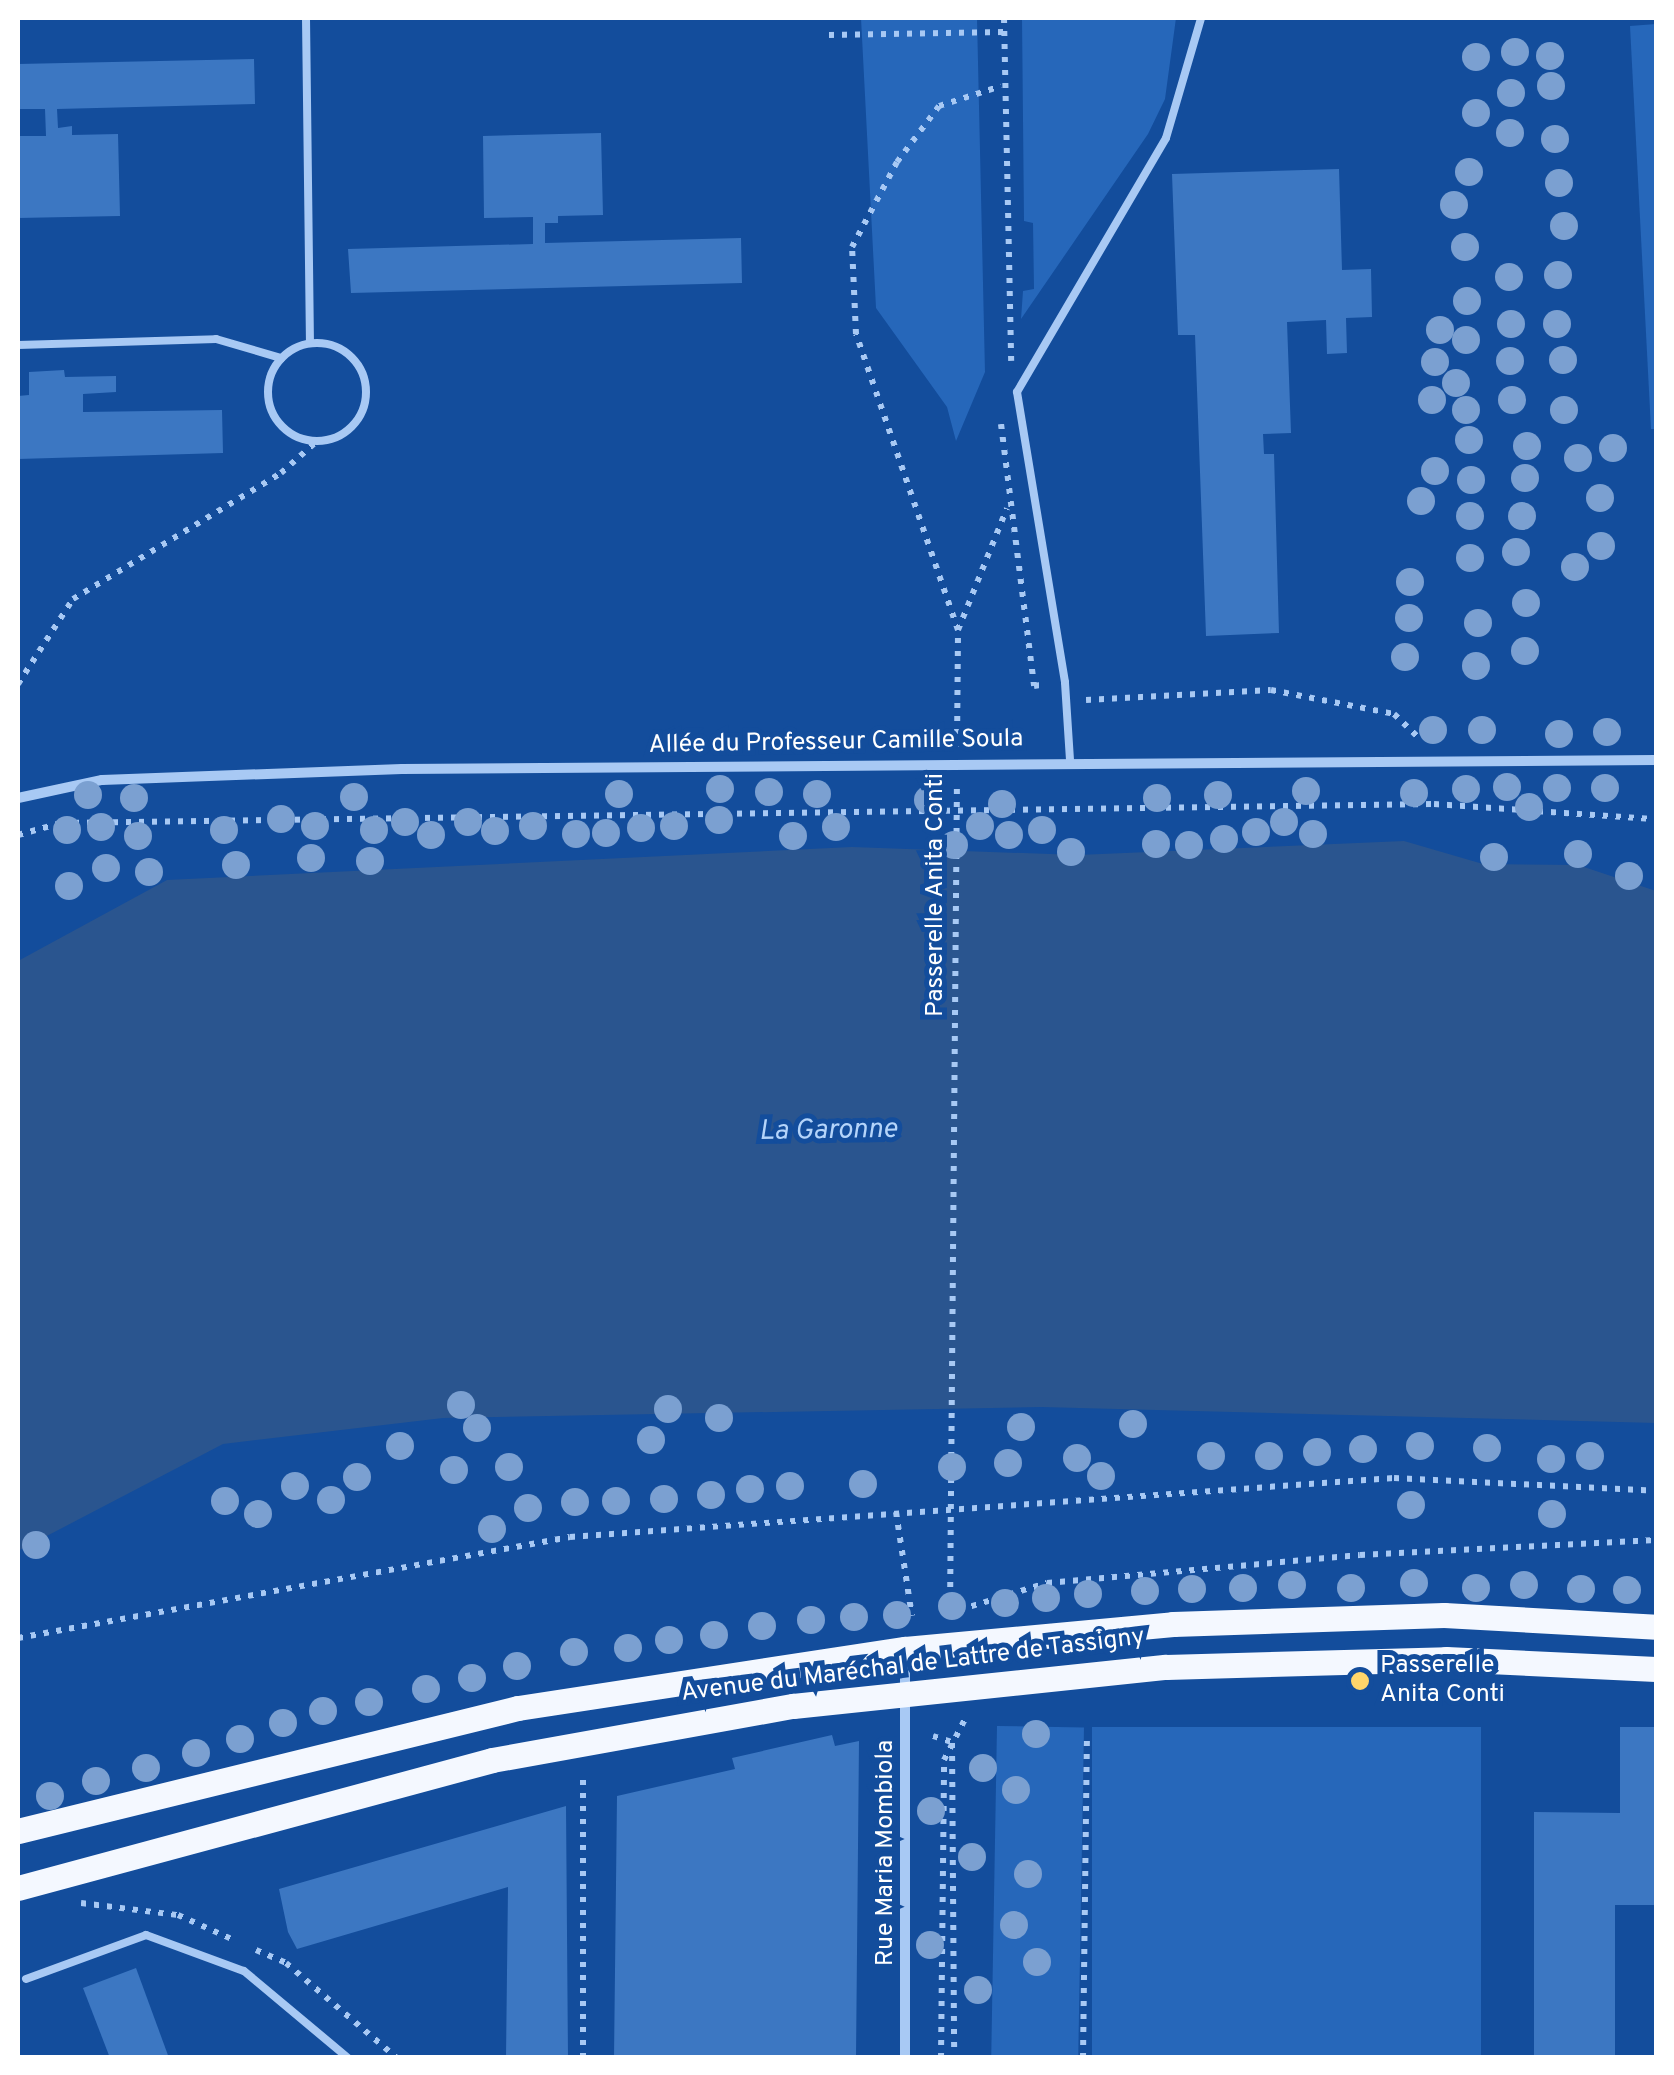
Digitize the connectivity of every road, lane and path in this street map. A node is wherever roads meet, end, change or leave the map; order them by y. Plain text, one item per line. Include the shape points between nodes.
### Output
1 (306, 18) edge
2 (1004, 18) edge
3 (1201, 18) edge
4 (1004, 32) junction
5 (828, 35) dead end
6 (1001, 86) junction
7 (310, 343) junction
8 (18, 345) edge
9 (281, 358) junction
10 (1017, 392) junction
11 (316, 442) junction
12 (1007, 507) dead end
13 (958, 630) junction
14 (18, 684) edge
15 (1066, 701) junction
16 (1070, 760) junction
17 (1656, 760) edge
18 (1446, 765) junction
19 (18, 798) edge
20 (1656, 819) edge
21 (18, 835) edge
22 (1656, 1491) edge
23 (896, 1512) junction
24 (1656, 1540) edge
25 (906, 1616) dead end
26 (1656, 1627) edge
27 (18, 1638) edge
28 (905, 1649) junction
29 (1656, 1670) edge
30 (906, 1692) junction
31 (932, 1736) dead end
32 (1086, 1741) dead end
33 (952, 1742) junction
34 (584, 1761) dead end
35 (18, 1831) edge
36 (18, 1888) edge
37 (134, 1893) dead end
38 (134, 1907) dead end
39 (26, 1979) dead end
40 (348, 2058) edge
41 (582, 2058) edge
42 (905, 2058) edge
43 (941, 2058) edge
44 (954, 2058) edge
45 (1083, 2058) edge

1 - 7 lane
2 - 4 path
3 - 10 lane via 1166,138
4 - 5 path
4 - 6 path
6 - 10 path via 1007,338
6 - 13 path, Passerelle Anita Conti via 939,106 897,162 852,247 856,334
7 - 9 lane
7 - 11 lane via 351,356 366,390 353,426
8 - 9 lane via 216,339
9 - 11 lane via 268,388 270,406 290,433
10 - 15 lane
11 - 14 path via 281,474 73,599
12 - 13 path
13 - 24 path, Passerelle Anita Conti via 950,1613 1047,1583 1360,1554
15 - 16 lane
15 - 18 path via 1270,690 1394,714
16 - 18 street, Allée du Professeur Camille Soula
16 - 19 street, Allée du Professeur Camille Soula via 365,770 102,780
17 - 18 street, Allée du Professeur Camille Soula
20 - 21 path via 1434,804 62,823
22 - 23 path via 1394,1478
23 - 25 path
23 - 27 path via 570,1537
26 - 28 main road, Avenue du Maréchal de Lattre de Tassigny via 1425,1616 1172,1624
28 - 30 street, Rue Maria Mombiola
28 - 35 main road, Avenue du Maréchal de Lattre de Tassigny via 502,1712
29 - 30 main road, Avenue du Maréchal de Lattre de Tassigny via 1446,1659 1184,1666
30 - 36 main road, Avenue du Maréchal de Lattre de Tassigny via 696,1720 492,1760
30 - 42 street, Rue Maria Mombiola
31 - 33 path
32 - 45 path
33 - 43 path via 944,1760
33 - 44 path
34 - 41 path
37 - 38 path
39 - 40 lane via 146,1935 244,1971

